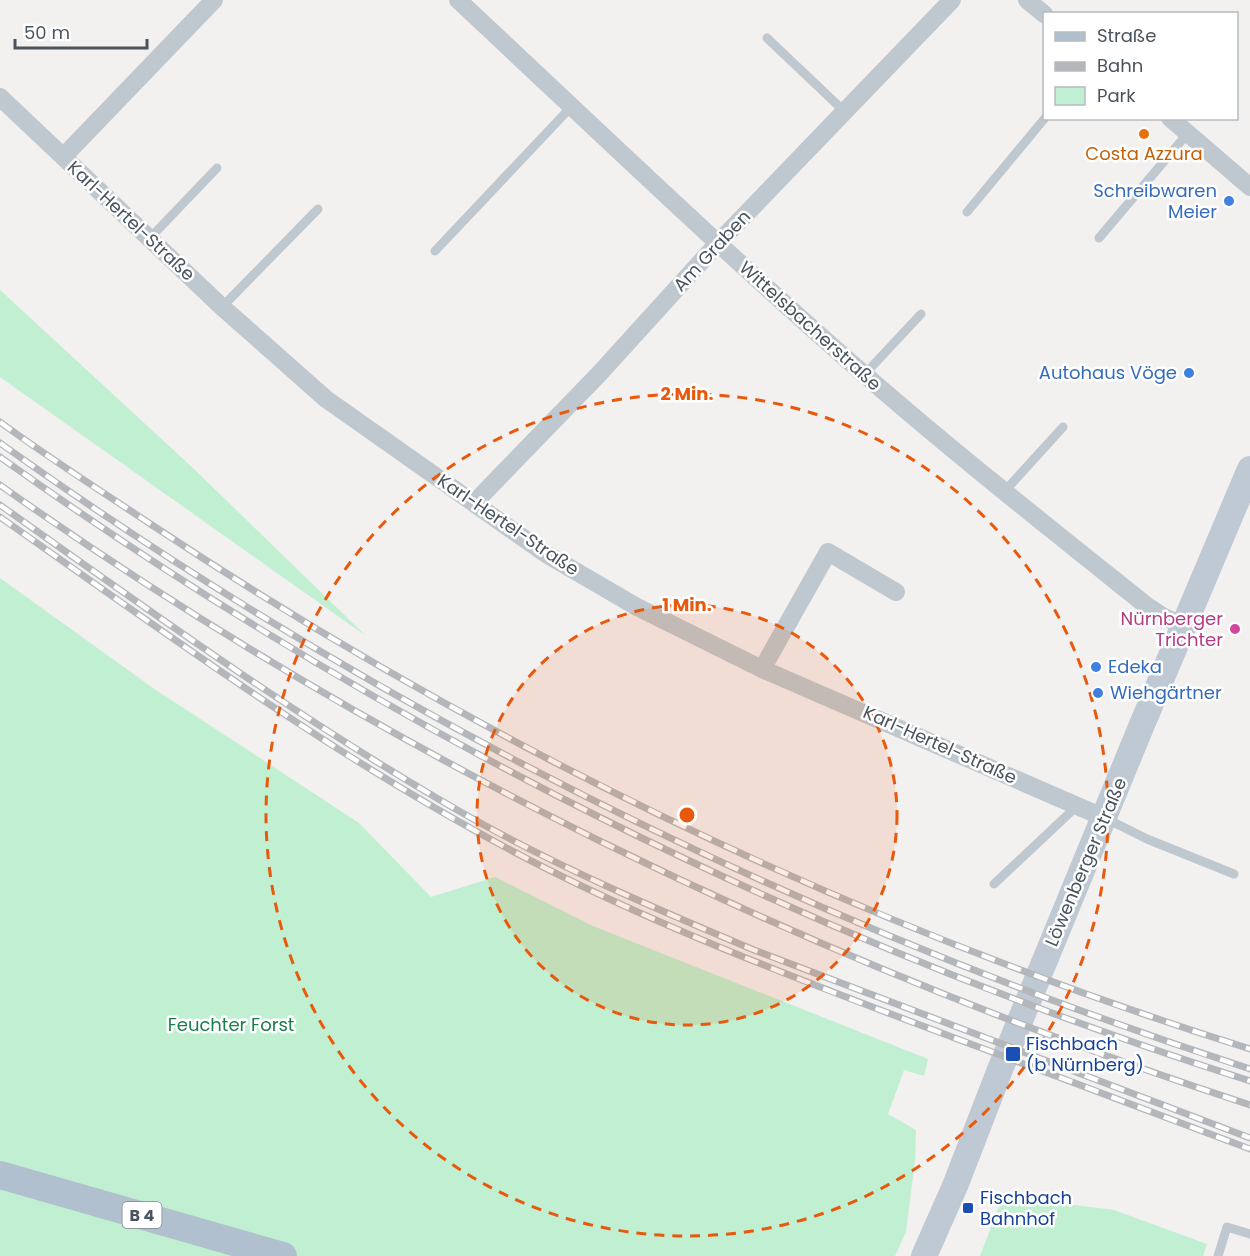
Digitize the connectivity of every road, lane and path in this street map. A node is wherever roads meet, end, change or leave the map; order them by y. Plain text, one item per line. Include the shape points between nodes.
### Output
1 (214, 0) edge
2 (458, 0) edge
3 (952, 0) edge
4 (1027, 0) edge
5 (1043, 13) edge
6 (767, 38) dead end
7 (0, 97) edge
8 (572, 106) junction
9 (845, 111) junction
10 (1043, 120) edge
11 (1172, 120) edge
12 (1188, 133) junction
13 (63, 158) junction
14 (217, 168) dead end
15 (1250, 187) edge
16 (318, 209) dead end
17 (967, 212) dead end
18 (1099, 238) dead end
19 (149, 239) junction
20 (718, 243) junction
21 (435, 251) dead end
22 (222, 307) junction
23 (921, 314) dead end
24 (864, 375) junction
25 (1063, 427) dead end
26 (1250, 469) edge
27 (1004, 493) junction
28 (474, 503) junction
29 (1243, 505) edge
30 (896, 592) dead end
31 (1184, 626) junction
32 (762, 669) junction
33 (1077, 806) junction
34 (1105, 818) junction
35 (1234, 874) dead end
36 (994, 884) dead end
37 (0, 1175) edge
38 (0, 1194) edge
39 (1250, 1234) edge
40 (929, 1244) edge
41 (218, 1256) edge
42 (283, 1256) edge
43 (1218, 1256) edge

1 - 13 street
2 - 8 street, Wittelsbacherstraße
3 - 9 street, Am Graben
4 - 5 street
6 - 9 lane
7 - 13 street, Karl-Hertel-Straße
8 - 20 street, Wittelsbacherstraße
8 - 21 lane
9 - 20 street, Am Graben
10 - 17 lane
11 - 12 street
12 - 15 street
12 - 18 lane
13 - 19 street, Karl-Hertel-Straße
14 - 19 lane
16 - 22 lane
19 - 22 street, Karl-Hertel-Straße
20 - 24 street, Wittelsbacherstraße
20 - 28 street, Am Graben
22 - 28 street, Karl-Hertel-Straße via 326,399
23 - 24 lane
24 - 27 street, Wittelsbacherstraße
25 - 27 lane
26 - 29 street, Löwenberger Straße
27 - 31 street, Wittelsbacherstraße via 1147,606
28 - 32 street, Karl-Hertel-Straße via 546,554 637,607
29 - 31 street, Löwenberger Straße
30 - 32 street via 828,552
31 - 34 street, Löwenberger Straße
32 - 33 street, Karl-Hertel-Straße
33 - 34 street, Karl-Hertel-Straße
33 - 36 lane, Löwenberger Straße
34 - 35 lane via 1148,840
34 - 40 street, Löwenberger Straße
37 - 42 main road, B 4
38 - 41 main road, B 4
39 - 43 lane via 1227,1227

